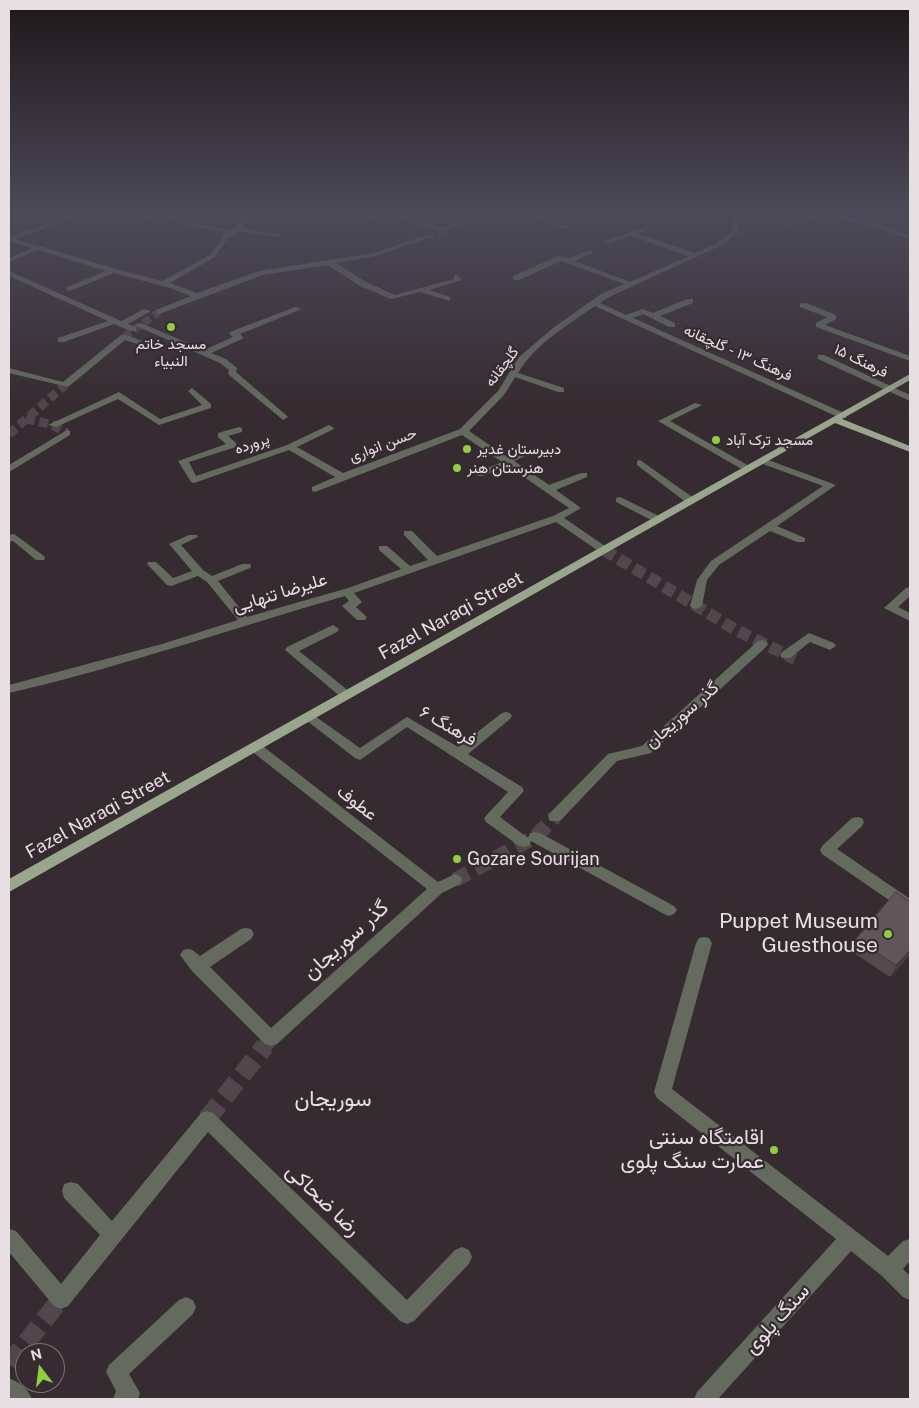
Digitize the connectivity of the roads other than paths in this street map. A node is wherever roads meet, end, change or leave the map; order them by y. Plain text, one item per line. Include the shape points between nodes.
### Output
1 (24, 280) edge
2 (91, 280) edge
3 (151, 280) edge
4 (170, 280) edge
5 (243, 280) edge
6 (356, 280) edge
7 (458, 280) edge
8 (619, 280) edge
9 (639, 280) edge
10 (164, 283) junction
11 (630, 284) junction
12 (70, 289) dead end
13 (422, 290) junction
14 (197, 296) junction
15 (447, 299) dead end
16 (690, 301) dead end
17 (594, 303) junction
18 (803, 305) dead end
19 (298, 309) dead end
20 (147, 311) dead end
21 (159, 312) tunnel mouth
22 (653, 316) junction
23 (625, 318) junction
24 (117, 322) junction
25 (672, 325) dead end
26 (61, 340) dead end
27 (147, 345) dead end
28 (204, 353) junction
29 (821, 357) dead end
30 (910, 359) edge
31 (9, 371) edge
32 (513, 374) junction
33 (910, 377) edge
34 (888, 389) junction
35 (561, 390) dead end
36 (192, 391) dead end
37 (910, 398) edge
38 (698, 405) dead end
39 (283, 417) dead end
40 (839, 418) junction
41 (53, 425) dead end
42 (329, 428) dead end
43 (239, 430) dead end
44 (462, 431) junction
45 (67, 433) dead end
46 (290, 447) junction
47 (910, 449) edge
48 (529, 451) dead end
49 (508, 461) junction
50 (763, 461) junction
51 (640, 463) dead end
52 (9, 469) edge
53 (748, 469) junction
54 (480, 474) dead end
55 (584, 474) dead end
56 (342, 477) junction
57 (316, 489) dead end
58 (549, 489) junction
59 (620, 500) dead end
60 (691, 501) junction
61 (557, 518) junction
62 (659, 520) junction
63 (770, 527) junction
64 (408, 533) dead end
65 (193, 537) dead end
66 (9, 539) edge
67 (801, 540) dead end
68 (383, 548) dead end
69 (604, 550) junction
70 (40, 558) dead end
71 (435, 560) junction
72 (152, 564) dead end
73 (246, 566) dead end
74 (408, 570) junction
75 (199, 572) junction
76 (211, 580) junction
77 (910, 590) edge
78 (347, 591) junction
79 (696, 606) dead end
80 (361, 617) dead end
81 (910, 617) edge
82 (244, 621) junction
83 (334, 629) dead end
84 (762, 644) dead end
85 (830, 646) dead end
86 (786, 655) dead end
87 (9, 689) edge
88 (346, 695) junction
89 (506, 716) dead end
90 (308, 717) junction
91 (255, 747) junction
92 (459, 754) junction
93 (555, 817) tunnel mouth
94 (856, 822) dead end
95 (455, 880) tunnel mouth
96 (9, 886) edge
97 (437, 889) junction
98 (910, 906) edge
99 (669, 910) dead end
100 (246, 934) dead end
101 (704, 943) dead end
102 (71, 1191) dead end
103 (114, 1236) junction
104 (9, 1238) edge
105 (849, 1238) junction
106 (910, 1248) edge
107 (462, 1257) dead end
108 (889, 1270) junction
109 (910, 1290) edge
110 (186, 1307) dead end
111 (9, 1388) edge
112 (22, 1399) edge
113 (123, 1399) edge
114 (704, 1399) edge

1 - 24 street
2 - 12 street
3 - 10 street
4 - 10 street
5 - 14 street
6 - 13 street via 394,297
7 - 13 street
8 - 11 street
9 - 11 street, گلچقانه
10 - 14 street
11 - 17 street, گلچقانه
13 - 15 street
14 - 21 street
16 - 22 street
17 - 23 street, فرهنگ ۱۳ - گلچقانه
17 - 32 street, گلچقانه via 522,359
18 - 30 street via 833,317 819,325
19 - 28 street via 233,334 239,337
20 - 24 street
22 - 23 street via 643,311
22 - 25 street
23 - 40 street, فرهنگ ۱۳ - گلچقانه
24 - 26 street
24 - 28 street
27 - 31 street via 124,337 65,385
28 - 39 street via 223,361 234,370 231,372
29 - 34 street, فرهنگ ۱۵
32 - 35 street
32 - 44 street, گلچقانه via 501,393
33 - 34 main road, Fazel Naraqi Street
34 - 37 street, فرهنگ ۱۵
34 - 40 main road, Fazel Naraqi Street
36 - 41 street via 208,406 159,422 119,395
38 - 53 street via 663,421
40 - 47 main road
40 - 50 main road, Fazel Naraqi Street
42 - 46 street, پرورده
43 - 46 street, پرورده via 222,435 233,445 183,461 194,480
44 - 49 street
44 - 56 street, حسن انواری
45 - 52 street
46 - 56 street
48 - 49 street
49 - 54 street
49 - 58 street
50 - 53 main road, Fazel Naraqi Street
50 - 63 street via 831,485
51 - 60 street
53 - 60 main road, Fazel Naraqi Street
55 - 58 street
56 - 57 street, حسن انواری
58 - 61 street, علیرضا تنهایی via 576,508
59 - 62 street
60 - 62 main road, Fazel Naraqi Street
61 - 69 street
61 - 71 street, علیرضا تنهایی
62 - 69 main road, Fazel Naraqi Street
63 - 67 street
63 - 79 street via 715,563 702,580
64 - 71 street
65 - 75 street via 174,544
66 - 70 street via 14,537
68 - 74 street
69 - 88 main road, Fazel Naraqi Street
71 - 74 street, علیرضا تنهایی
72 - 75 street via 170,583
73 - 76 street
74 - 78 street, علیرضا تنهایی
75 - 76 street
76 - 82 street
77 - 81 street via 890,608
78 - 80 street via 356,602 348,606
78 - 82 street, علیرضا تنهایی
82 - 87 street, علیرضا تنهایی
83 - 88 street via 291,650
84 - 93 street, گذر سوریجان via 646,750 613,757
85 - 86 street via 809,637
88 - 90 main road, Fazel Naraqi Street
89 - 92 street
90 - 91 main road, Fazel Naraqi Street
90 - 92 street, فرهنگ ۶ via 360,755 407,721
91 - 96 main road, Fazel Naraqi Street
91 - 97 street, عطوف
92 - 99 street, فرهنگ ۶ via 517,791 491,818
94 - 98 street via 827,850
95 - 97 street, گذر سوریجان
97 - 100 street, گذر سوریجان via 271,1039 193,961
101 - 105 street via 663,1092
102 - 103 street
103 - 104 street via 61,1299
103 - 107 street, رضا ضحاکی via 208,1119 407,1314
105 - 108 street
105 - 114 street, سنگ پلوی
106 - 108 street
108 - 109 street
110 - 113 street via 116,1372 130,1393
111 - 112 street

